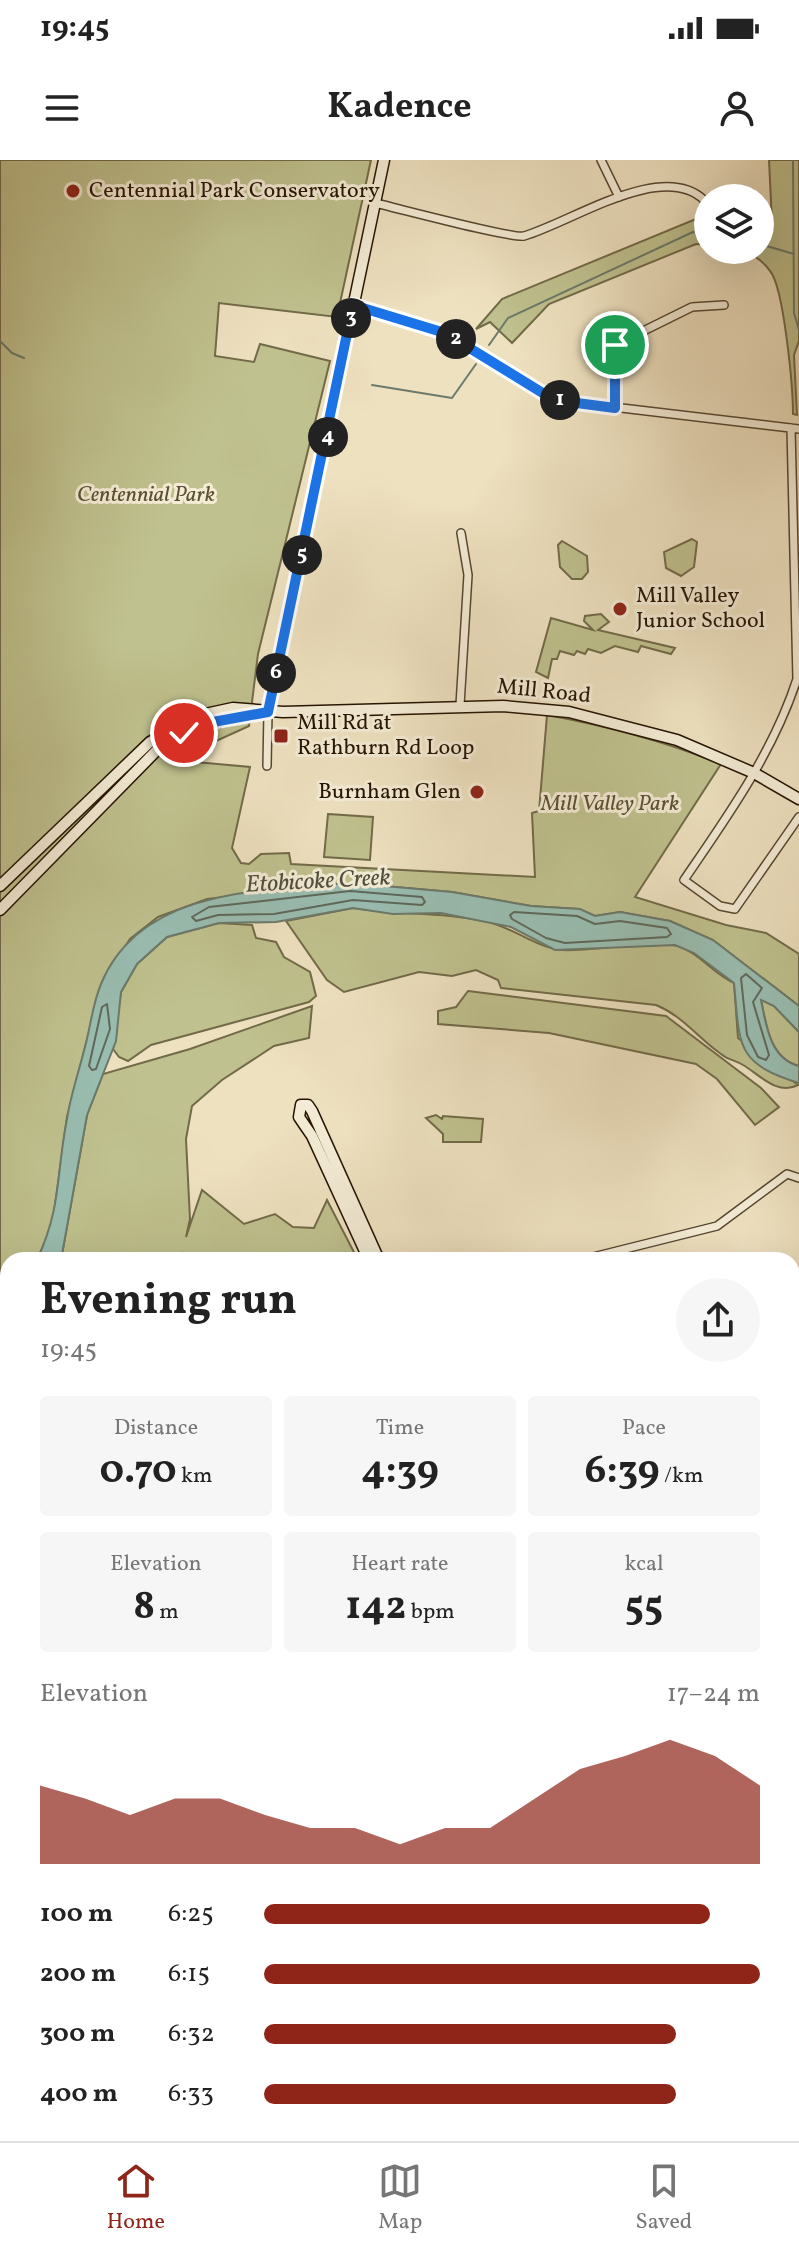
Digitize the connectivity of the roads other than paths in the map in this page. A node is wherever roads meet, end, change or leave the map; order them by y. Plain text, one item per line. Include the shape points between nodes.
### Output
1 (384, 160) edge
2 (601, 160) edge
3 (694, 191) edge
4 (619, 197) junction
5 (375, 203) junction
6 (353, 305) junction
7 (724, 305) dead end
8 (615, 408) junction
9 (795, 428) edge
10 (461, 533) dead end
11 (460, 705) junction
12 (268, 712) junction
13 (267, 766) dead end
14 (754, 773) junction
15 (799, 799) edge
16 (799, 817) edge
17 (0, 886) edge
18 (0, 910) edge
19 (799, 1178) edge
20 (365, 1252) edge
21 (375, 1252) edge
22 (613, 1252) edge

1 - 5 street
2 - 4 street
3 - 4 street via 675,183 656,184
4 - 5 street via 517,238
5 - 6 street
6 - 8 street via 445,333 554,400
6 - 12 street
7 - 8 street via 692,307 615,345
8 - 9 street
9 - 14 street via 797,679
10 - 11 street via 468,575
11 - 12 street, Mill Road
11 - 14 street, Mill Road via 591,716 657,733
12 - 13 street
12 - 17 street via 249,707 215,711 161,734
12 - 18 street via 199,726 157,750
14 - 15 street, Mill Road
14 - 16 street via 684,880 720,906 735,909
19 - 22 street via 787,1174 773,1182 717,1226
20 - 21 street via 298,1115 301,1105 311,1109

